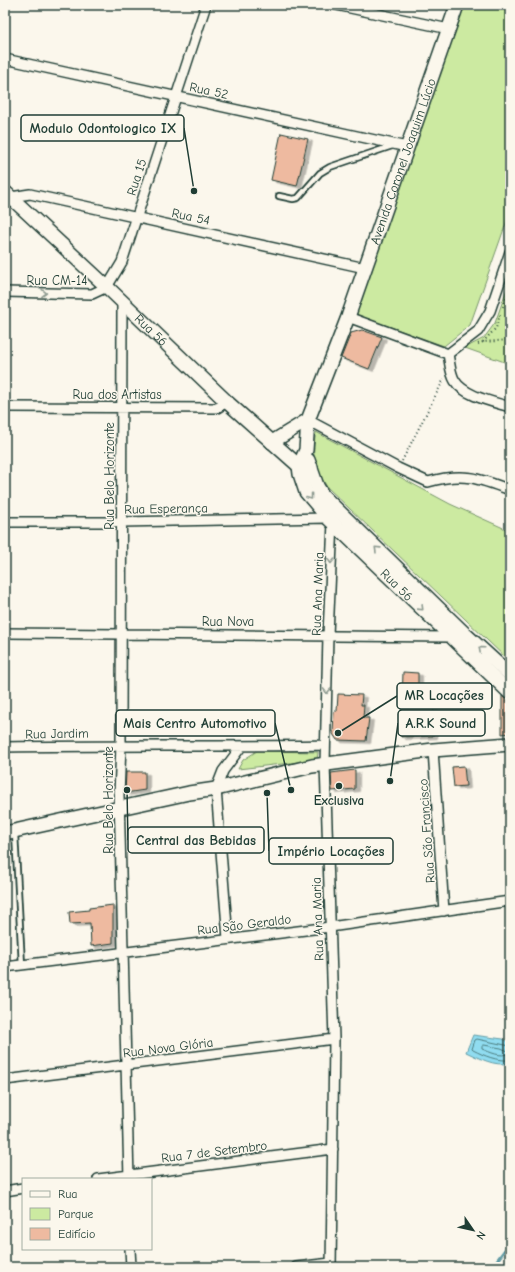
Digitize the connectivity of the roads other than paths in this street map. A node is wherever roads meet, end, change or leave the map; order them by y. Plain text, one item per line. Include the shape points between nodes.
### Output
1 (206, 5) edge
2 (336, 5) edge
3 (457, 5) edge
4 (449, 29) junction
5 (5, 59) edge
6 (176, 96) junction
7 (401, 146) junction
8 (8, 195) edge
9 (279, 196) dead end
10 (136, 217) junction
11 (510, 252) edge
12 (365, 268) junction
13 (107, 287) junction
14 (5, 292) edge
15 (122, 301) junction
16 (348, 317) junction
17 (448, 354) junction
18 (227, 402) junction
19 (5, 407) edge
20 (122, 407) junction
21 (510, 407) edge
22 (308, 420) junction
23 (272, 442) junction
24 (305, 467) junction
25 (510, 490) edge
26 (330, 520) junction
27 (5, 522) edge
28 (122, 522) junction
29 (5, 633) edge
30 (121, 634) junction
31 (328, 635) junction
32 (450, 637) junction
33 (510, 675) edge
34 (510, 694) edge
35 (510, 744) edge
36 (121, 745) junction
37 (325, 745) junction
38 (5, 747) edge
39 (241, 747) junction
40 (433, 750) junction
41 (325, 764) junction
42 (216, 789) junction
43 (120, 808) junction
44 (10, 832) edge
45 (510, 901) edge
46 (444, 911) junction
47 (330, 927) junction
48 (228, 939) junction
49 (124, 952) junction
50 (22, 965) junction
51 (5, 967) edge
52 (334, 1039) junction
53 (126, 1065) junction
54 (5, 1080) edge
55 (333, 1149) junction
56 (129, 1177) edge
57 (114, 1178) edge
58 (22, 1188) edge
59 (5, 1191) edge
60 (130, 1250) edge
61 (331, 1265) edge
62 (131, 1267) edge
63 (296, 1267) edge

1 - 6 street, Rua 15
2 - 4 street
3 - 4 street, Avenida Coronel Joaquim Lúcio
4 - 7 street, Avenida Coronel Joaquim Lúcio
5 - 6 street, Rua 52
6 - 7 street, Rua 52
6 - 10 street, Rua 15
7 - 9 lane via 330,167 320,173 298,198
7 - 12 street, Avenida Coronel Joaquim Lúcio
8 - 10 street, Rua 54 via 30,194
8 - 13 street, Rua 56
10 - 12 street, Rua 54
10 - 13 street, Rua 15 via 122,262
11 - 17 street via 490,311 478,331
12 - 16 street, Avenida Coronel Joaquim Lúcio
14 -> 13 street, Rua CM-14 via 92,294
13 - 15 street, Rua 56
15 - 18 street, Rua 56
15 - 20 street, Rua Belo Horizonte
16 - 17 street
16 - 22 street, Avenida Coronel Joaquim Lúcio
17 - 21 street via 454,380 460,388
18 - 20 street, Rua dos Artistas via 217,408
18 - 23 street, Rua 56
19 - 20 street, Rua dos Artistas
20 - 28 street, Rua Belo Horizonte
22 - 23 street
22 - 24 street, Avenida Coronel Joaquim Lúcio
22 - 25 street via 428,482 445,477 464,476
23 - 24 street, Rua 56
24 -> 26 street, Rua 56 via 300,474 308,496
33 -> 24 street, Rua 56 via 323,496
26 - 28 street, Rua Esperança
26 -> 31 street, Rua Ana Maria
26 -> 32 street, Rua 56
27 - 28 street, Rua Esperança
28 - 30 street, Rua Belo Horizonte
29 - 30 street, Rua Nova
30 - 31 street, Rua Nova
30 - 36 street, Rua Belo Horizonte
31 - 32 street, Rua Nova
31 -> 37 street, Rua Ana Maria
32 - 34 street, Rua 56
35 - 40 street
36 - 38 street, Rua Jardim
36 - 39 street, Rua Jardim
36 - 43 street, Rua Belo Horizonte
37 - 39 street, Rua Jardim
37 - 41 street, Rua Ana Maria
39 - 42 street via 223,771
40 - 41 street
40 - 46 street, Rua São Francisco
41 - 42 street
41 - 47 street, Rua Ana Maria
42 - 43 street via 189,792
42 - 48 street
43 - 44 street
43 - 49 street, Rua Belo Horizonte
44 - 50 lane
45 - 46 street, Rua São Geraldo
46 - 47 street, Rua São Geraldo
47 - 48 street, Rua São Geraldo
47 - 52 street, Rua Ana Maria
48 - 49 street, Rua São Geraldo
49 - 50 street, Rua São Geraldo
49 - 53 street, Rua Belo Horizonte
50 - 51 street, Rua São Geraldo
52 - 53 street, Rua Nova Glória
52 - 55 street, Rua Ana Maria
53 - 54 street, Rua Nova Glória
53 - 56 street, Rua Belo Horizonte
55 - 56 street, Rua 7 de Setembro
55 - 61 street, Rua Ana Maria
56 - 57 street, Rua 7 de Setembro
58 - 59 street
60 - 62 street
61 - 63 street

